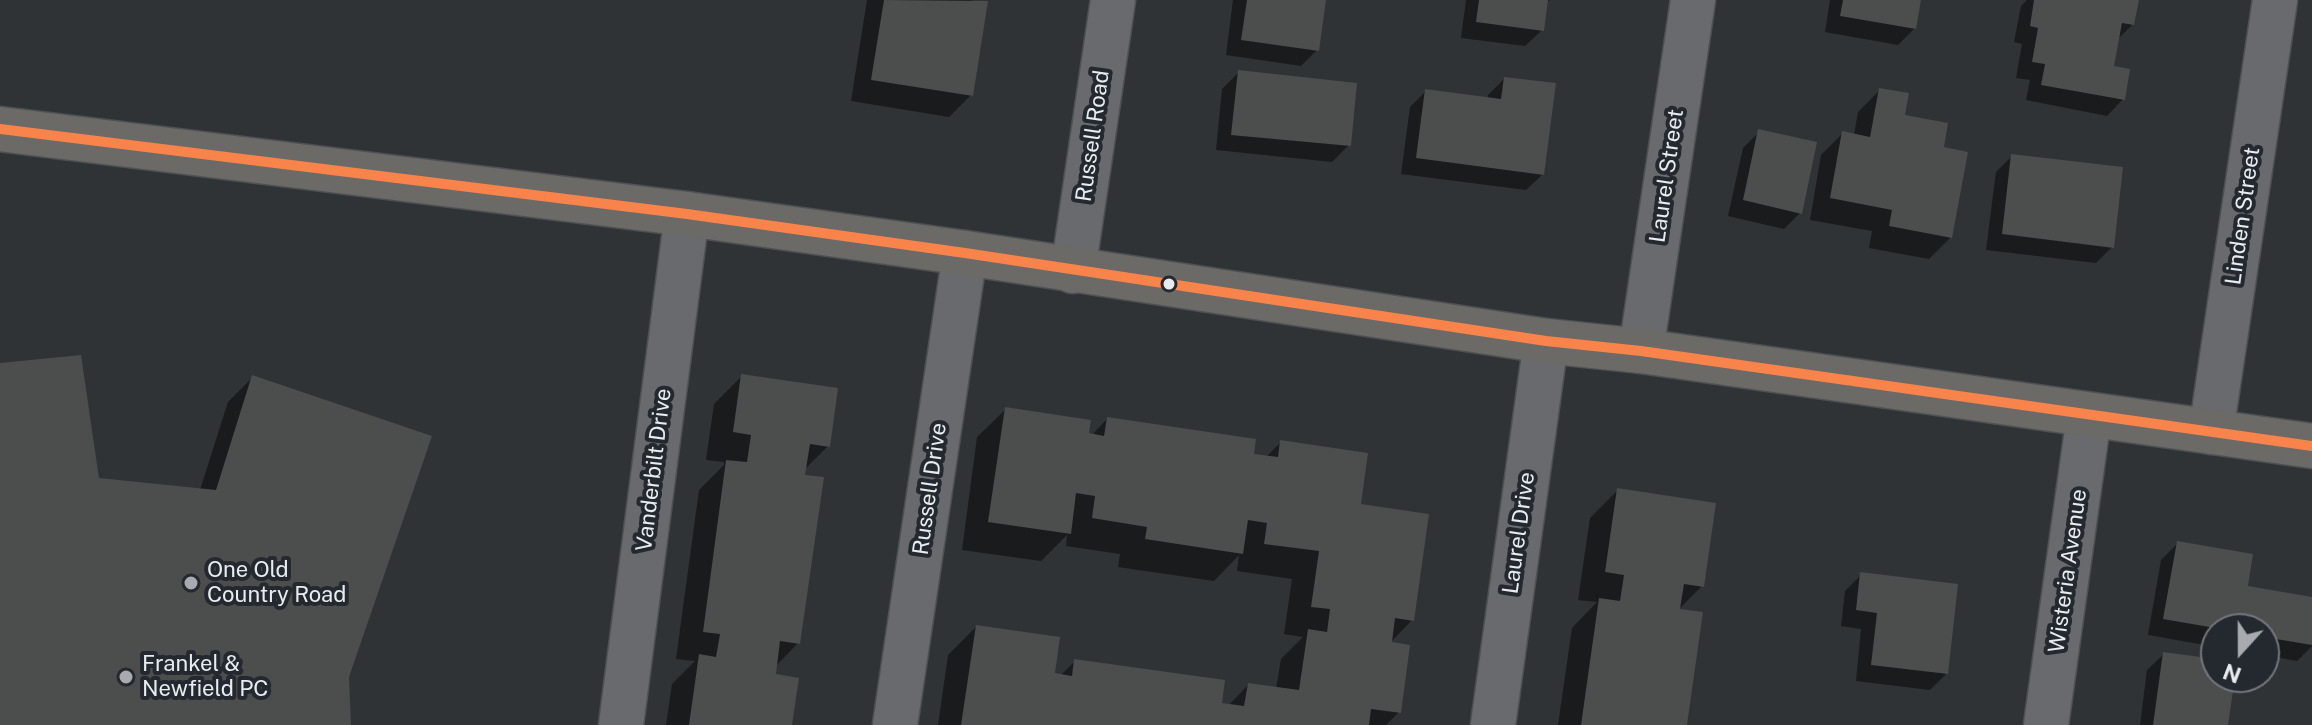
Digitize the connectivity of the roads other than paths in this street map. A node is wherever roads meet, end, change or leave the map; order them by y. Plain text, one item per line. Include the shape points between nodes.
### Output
1 (1113, 0) edge
2 (1693, 0) edge
3 (2275, 0) edge
4 (0, 129) edge
5 (687, 214) junction
6 (965, 253) junction
7 (1073, 271) junction
8 (1546, 341) junction
9 (1641, 351) junction
10 (2089, 416) junction
11 (2211, 432) junction
12 (2312, 446) edge
13 (621, 725) edge
14 (895, 725) edge
15 (1493, 725) edge
16 (2046, 725) edge

1 - 7 street, Russell Road
2 - 9 street, Laurel Street
3 - 11 street, Linden Street
4 - 5 main road
5 - 6 main road
5 - 13 street, Vanderbilt Drive
6 - 7 main road
6 - 14 street, Russell Drive
7 - 8 main road
8 - 9 main road
8 - 15 street, Laurel Drive
9 - 10 main road
10 - 11 main road
10 - 16 street, Wisteria Avenue
11 - 12 main road

